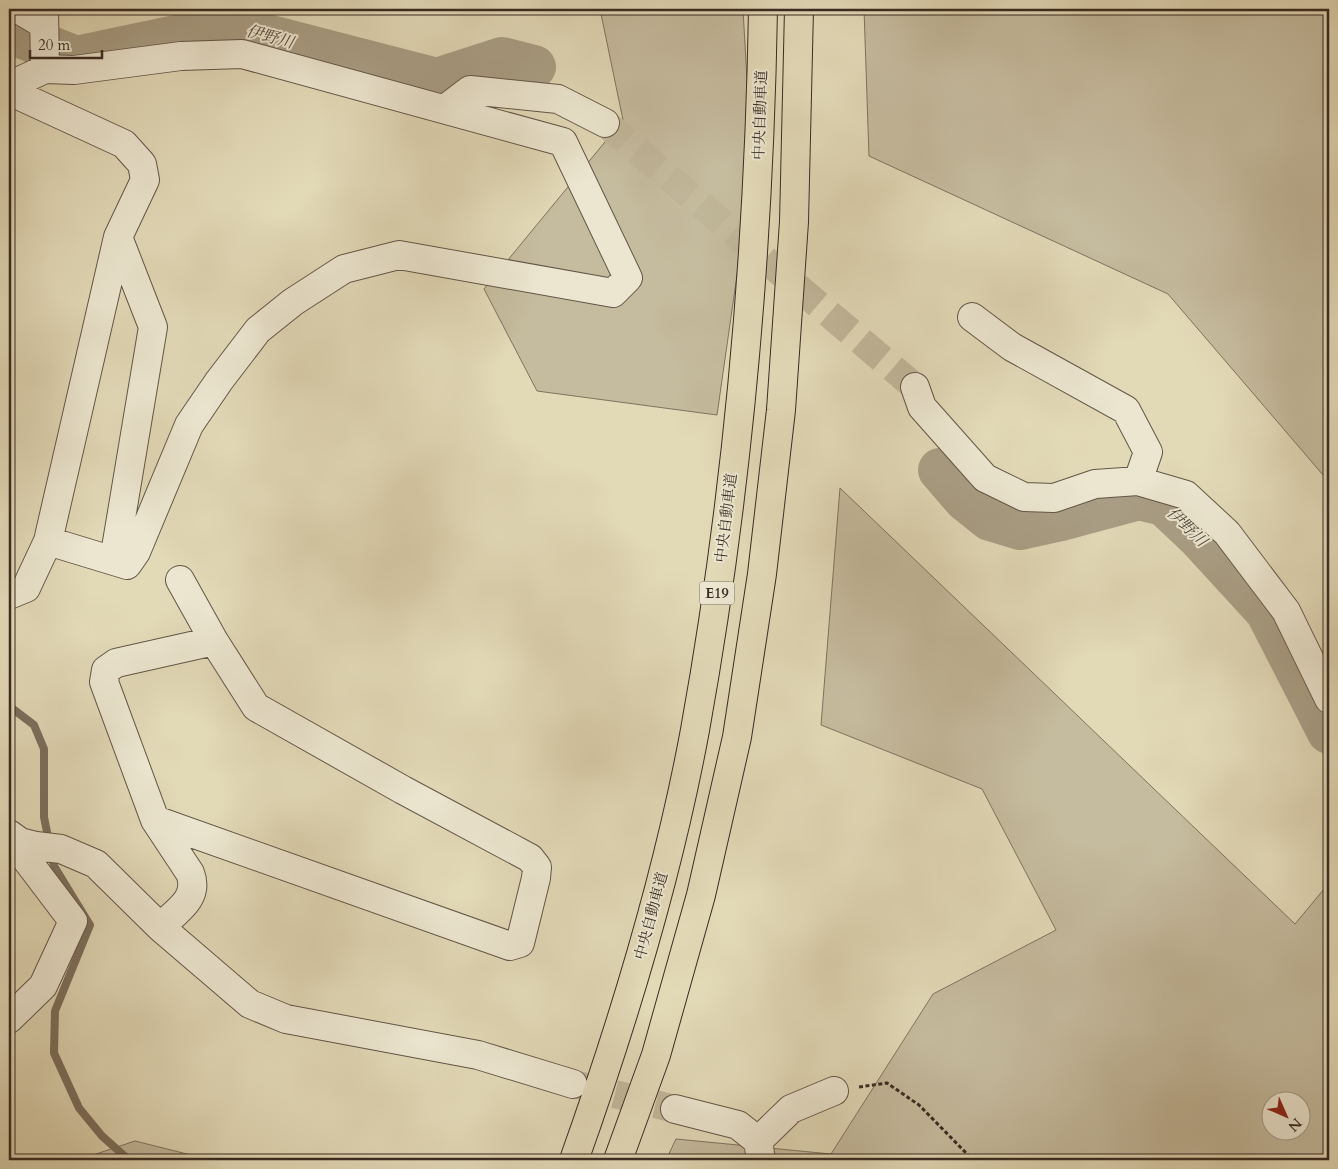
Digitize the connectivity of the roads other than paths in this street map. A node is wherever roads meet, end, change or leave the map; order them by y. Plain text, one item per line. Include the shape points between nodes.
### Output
1 (18, 9) edge
2 (763, 9) edge
3 (799, 9) edge
4 (44, 16) edge
5 (45, 70) junction
6 (9, 86) edge
7 (9, 91) edge
8 (445, 108) junction
9 (605, 123) tunnel mouth
10 (118, 237) junction
11 (972, 317) dead end
12 (915, 387) tunnel mouth
13 (1138, 481) junction
14 (48, 541) junction
15 (114, 560) junction
16 (180, 580) dead end
17 (9, 595) edge
18 (214, 641) junction
19 (1329, 699) edge
20 (155, 820) junction
21 (27, 845) edge
22 (160, 927) junction
23 (9, 1019) edge
24 (573, 1084) tunnel mouth
25 (834, 1091) road end
26 (675, 1109) tunnel mouth
27 (760, 1150) edge
28 (574, 1160) edge
29 (618, 1160) edge

1 - 4 street
2 - 28 highway, 中央自動車道 / E19 via 756,221 740,407 720,570 695,731 657,895 615,1045
3 - 29 highway via 792,252 781,410 759,593 736,737 701,895 656,1055
4 - 5 street
5 - 6 street
5 - 8 street via 74,70 181,56 242,54
7 - 10 street via 124,144 142,164 145,180
8 - 9 street via 470,90 558,99
8 - 15 street via 563,142 628,278 613,293 399,255 344,269 293,302 258,330 189,424 136,552 127,565
10 - 14 street
10 - 15 street via 153,327
11 - 13 street via 1012,347 1126,410 1148,452
12 - 13 street via 922,407 985,478 1024,497 1054,498 1095,484
13 - 19 street via 1186,494 1226,533 1286,611
14 - 15 street
14 - 17 street via 26,588
16 - 18 street
18 - 20 street via 116,663 106,670 104,682
18 - 20 street via 256,706 530,858 537,867 536,878 520,943 510,946
20 - 22 street via 194,882 190,900
21 - 22 street via 96,864
21 - 23 street via 26,859 73,920 43,986
22 - 24 street via 250,1004 286,1019 478,1055
25 - 27 street via 791,1109
26 - 27 street via 738,1126

